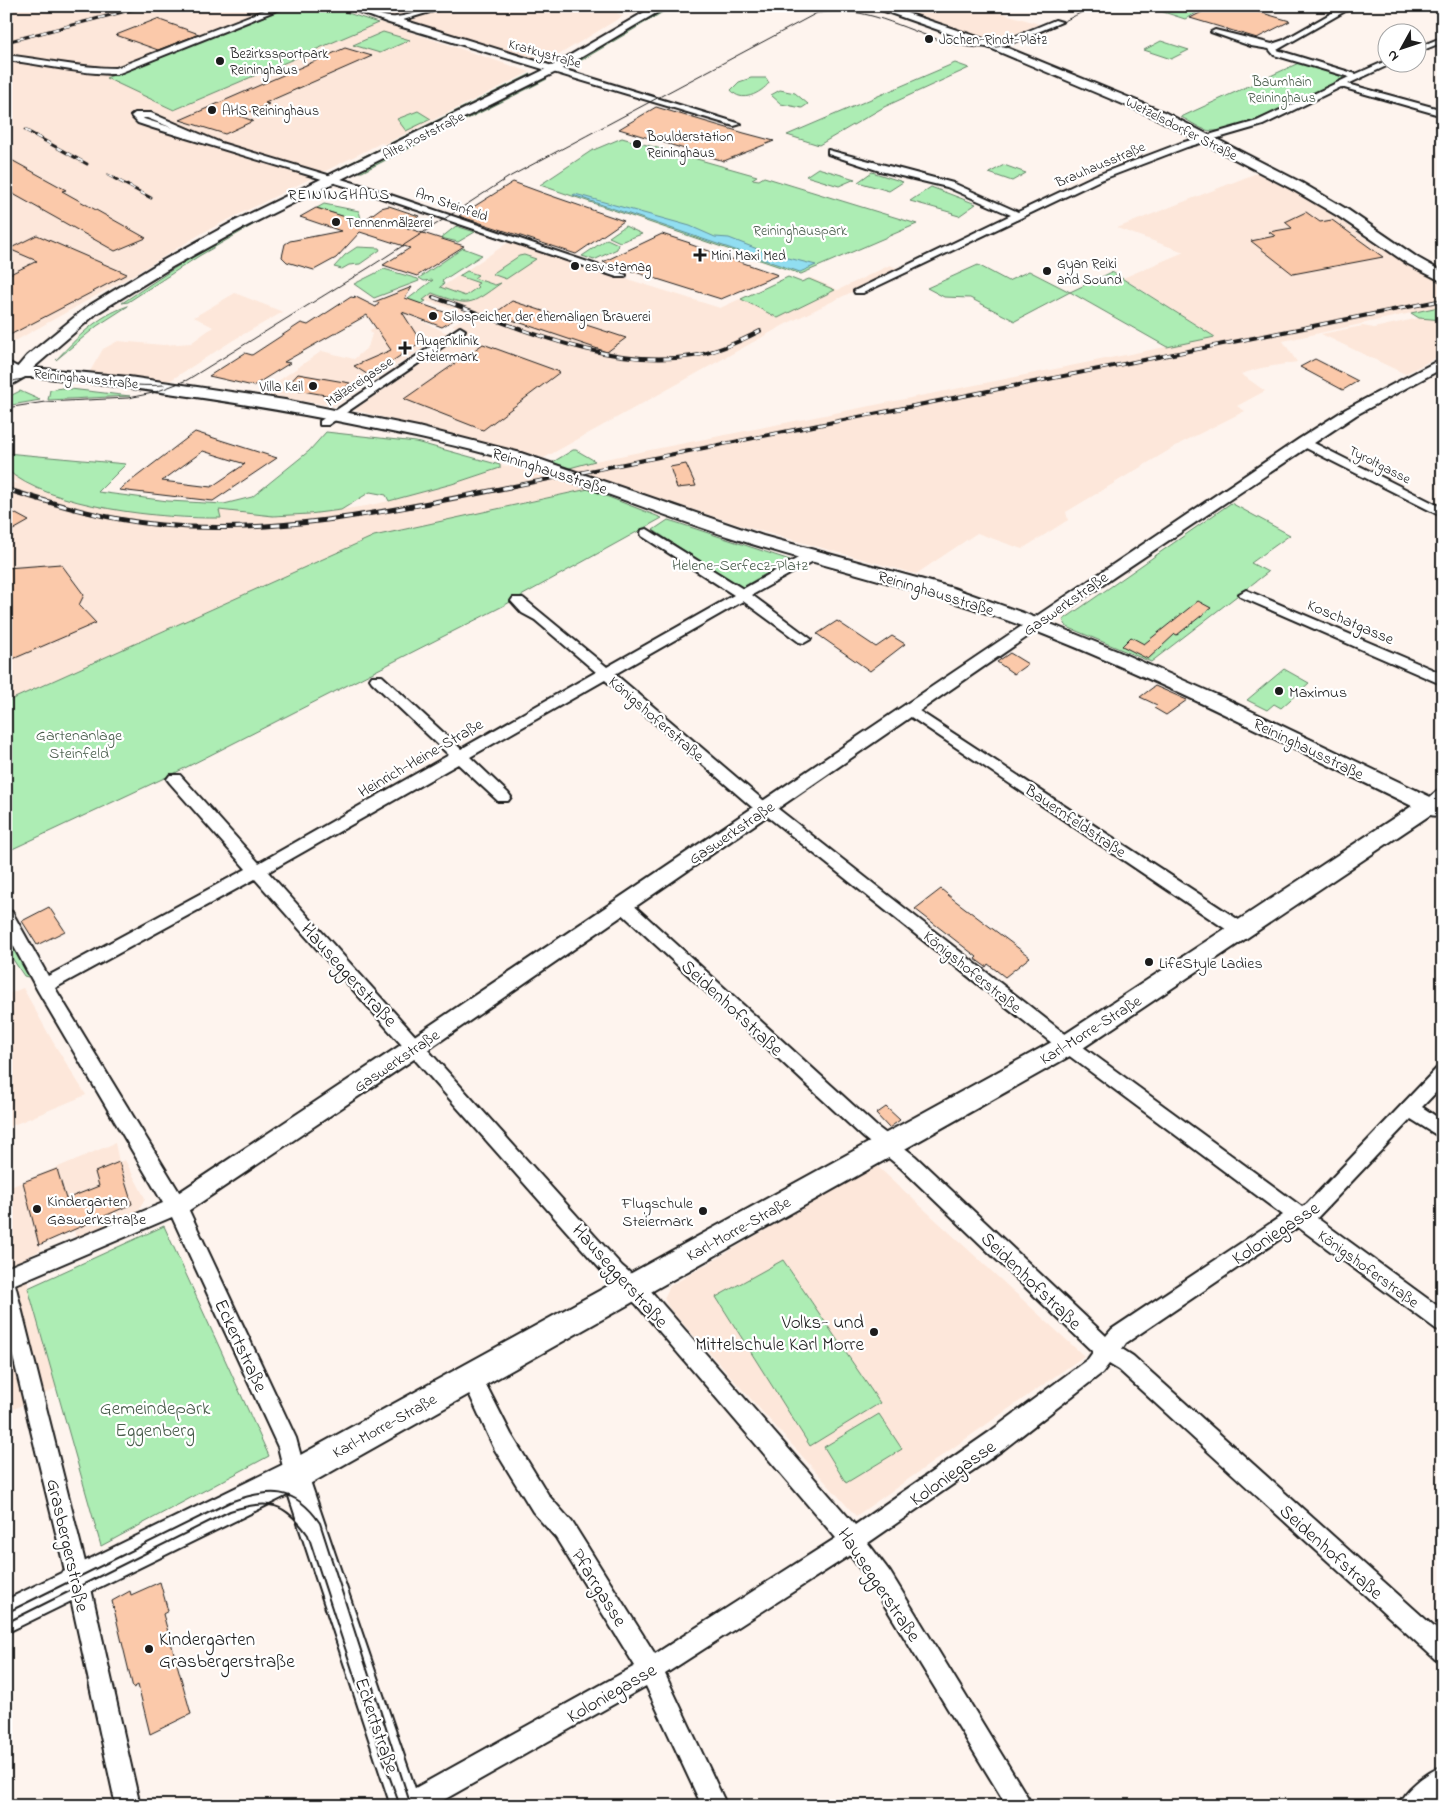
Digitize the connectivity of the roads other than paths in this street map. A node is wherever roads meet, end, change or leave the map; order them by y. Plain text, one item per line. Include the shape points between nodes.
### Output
1 (283, 6) edge
2 (347, 6) edge
3 (446, 6) edge
4 (663, 6) edge
5 (875, 6) edge
6 (1350, 6) edge
7 (392, 21) junction
8 (1058, 22) dead end
9 (1215, 32) dead end
10 (1443, 39) edge
11 (996, 46) junction
12 (1274, 47) junction
13 (1426, 47) edge
14 (6, 57) edge
15 (554, 69) junction
16 (1376, 69) edge
17 (1357, 77) junction
18 (1340, 84) junction
19 (1443, 113) edge
20 (737, 124) dead end
21 (1206, 140) junction
22 (217, 143) junction
23 (831, 152) dead end
24 (332, 179) junction
25 (1020, 216) junction
26 (621, 275) dead end
27 (1443, 278) edge
28 (859, 291) dead end
29 (460, 330) dead end
30 (1443, 362) edge
31 (6, 364) edge
32 (30, 375) junction
33 (6, 383) edge
34 (6, 392) edge
35 (330, 419) junction
36 (1304, 442) junction
37 (1443, 513) edge
38 (647, 533) dead end
39 (812, 556) junction
40 (1246, 594) dead end
41 (743, 595) junction
42 (518, 601) dead end
43 (1034, 624) junction
44 (804, 639) dead end
45 (604, 672) junction
46 (377, 679) dead end
47 (1443, 680) edge
48 (910, 710) junction
49 (458, 755) junction
50 (175, 779) dead end
51 (503, 797) dead end
52 (1438, 804) edge
53 (766, 809) junction
54 (257, 871) junction
55 (623, 905) junction
56 (6, 916) edge
57 (1242, 931) junction
58 (42, 981) junction
59 (1068, 1045) junction
60 (415, 1047) junction
61 (1443, 1072) edge
62 (1410, 1109) junction
63 (1443, 1131) edge
64 (888, 1146) junction
65 (177, 1206) junction
66 (1299, 1217) junction
67 (6, 1278) edge
68 (6, 1286) edge
69 (631, 1288) junction
70 (1443, 1322) edge
71 (1107, 1351) junction
72 (471, 1376) junction
73 (295, 1475) junction
74 (853, 1540) junction
75 (78, 1582) junction
76 (6, 1617) edge
77 (1443, 1652) edge
78 (651, 1670) junction
79 (1443, 1778) edge
80 (128, 1806) edge
81 (407, 1806) edge
82 (715, 1806) edge
83 (1021, 1806) edge
84 (1410, 1806) edge

1 - 14 street via 117,71 91,71
2 - 7 street, Kratkystraße
3 - 7 street
4 - 15 main road, Alte Poststraße
5 - 11 main road, Wetzelsdorfer Straße
6 - 12 street
7 - 15 street, Kratkystraße
8 - 11 street
9 - 12 street
10 - 13 street
11 - 21 main road, Wetzelsdorfer Straße via 1160,114
12 - 17 street via 1273,51 1278,53
15 - 20 street, Kratkystraße
15 - 24 main road, Alte Poststraße
16 - 17 street, Brauhausstraße
17 - 18 street, Brauhausstraße
18 - 19 street
18 - 21 street, Brauhausstraße via 1260,123
21 - 25 street, Brauhausstraße via 1184,145 1095,179
21 - 27 main road, Wetzelsdorfer Straße via 1319,199
22 - 22 street, Am Steinfeld via 148,115 135,116 140,121
22 - 24 street, Am Steinfeld
23 - 25 street via 974,196
24 - 26 street, Am Steinfeld
24 - 32 main road, Alte Poststraße via 179,258 168,270 117,300
25 - 28 street, Brauhausstraße
29 - 35 street, Mälzereigasse
30 - 36 street, Gaswerkstraße via 1351,412
31 - 32 street
32 - 33 main road, Alte Poststraße
32 - 34 main road, Alte Poststraße
32 - 35 main road, Reininghausstraße via 159,390
35 - 39 main road, Reininghausstraße via 367,429 408,430 515,457 682,516
36 - 37 street, Tyroltgasse
36 - 43 street, Gaswerkstraße
38 - 41 street
39 - 41 street, Heinrich-Heine-Straße
39 - 43 main road, Reininghausstraße via 946,592
40 - 47 street, Koschatgasse
41 - 44 street
41 - 45 street, Heinrich-Heine-Straße
42 - 45 street, Königshoferstraße
43 - 48 street, Gaswerkstraße
43 - 52 main road, Reininghausstraße via 1110,655
45 - 49 street, Heinrich-Heine-Straße
45 - 53 street, Königshoferstraße
46 - 49 street
48 - 53 street, Gaswerkstraße
48 - 57 street, Bauernfeldstraße
49 - 51 street
49 - 54 street, Heinrich-Heine-Straße
50 - 54 street, Hauseggerstraße
52 - 57 main road, Karl-Morre-Straße
53 - 55 street, Gaswerkstraße
53 - 59 street, Königshoferstraße
54 - 58 street, Heinrich-Heine-Straße
54 - 60 street, Hauseggerstraße
55 - 60 street, Gaswerkstraße
55 - 64 street, Seidenhofstraße
56 - 58 street, Eckertstraße
57 - 59 main road, Karl-Morre-Straße
58 - 65 street, Eckertstraße
59 - 64 main road, Karl-Morre-Straße
59 - 66 street, Königshoferstraße
60 - 65 street, Gaswerkstraße
60 - 69 street, Hauseggerstraße
61 - 62 street, Koloniegasse
62 - 63 street
62 - 66 street, Koloniegasse via 1314,1210
64 - 69 main road, Karl-Morre-Straße
64 - 71 street, Seidenhofstraße
65 - 67 street, Gaswerkstraße
65 - 73 street, Eckertstraße via 288,1446
66 - 70 street, Königshoferstraße
66 - 71 street, Koloniegasse via 1118,1336
68 - 75 street, Grasbergerstraße
69 - 72 main road, Karl-Morre-Straße
69 - 74 street, Hauseggerstraße via 643,1297
71 - 74 street, Koloniegasse via 1095,1366 996,1442
71 - 77 street, Seidenhofstraße via 1126,1364
72 - 73 main road, Karl-Morre-Straße
72 - 78 street, Pfarrgasse via 504,1442 543,1508 564,1530
73 - 75 main road, Karl-Morre-Straße
73 - 81 street, Eckertstraße
74 - 78 street, Koloniegasse
74 - 83 street, Hauseggerstraße via 882,1580
75 - 76 main road, Karl-Morre-Straße
75 - 80 street, Grasbergerstraße
78 - 81 street, Koloniegasse
78 - 82 street, Pfarrgasse
79 - 84 street

